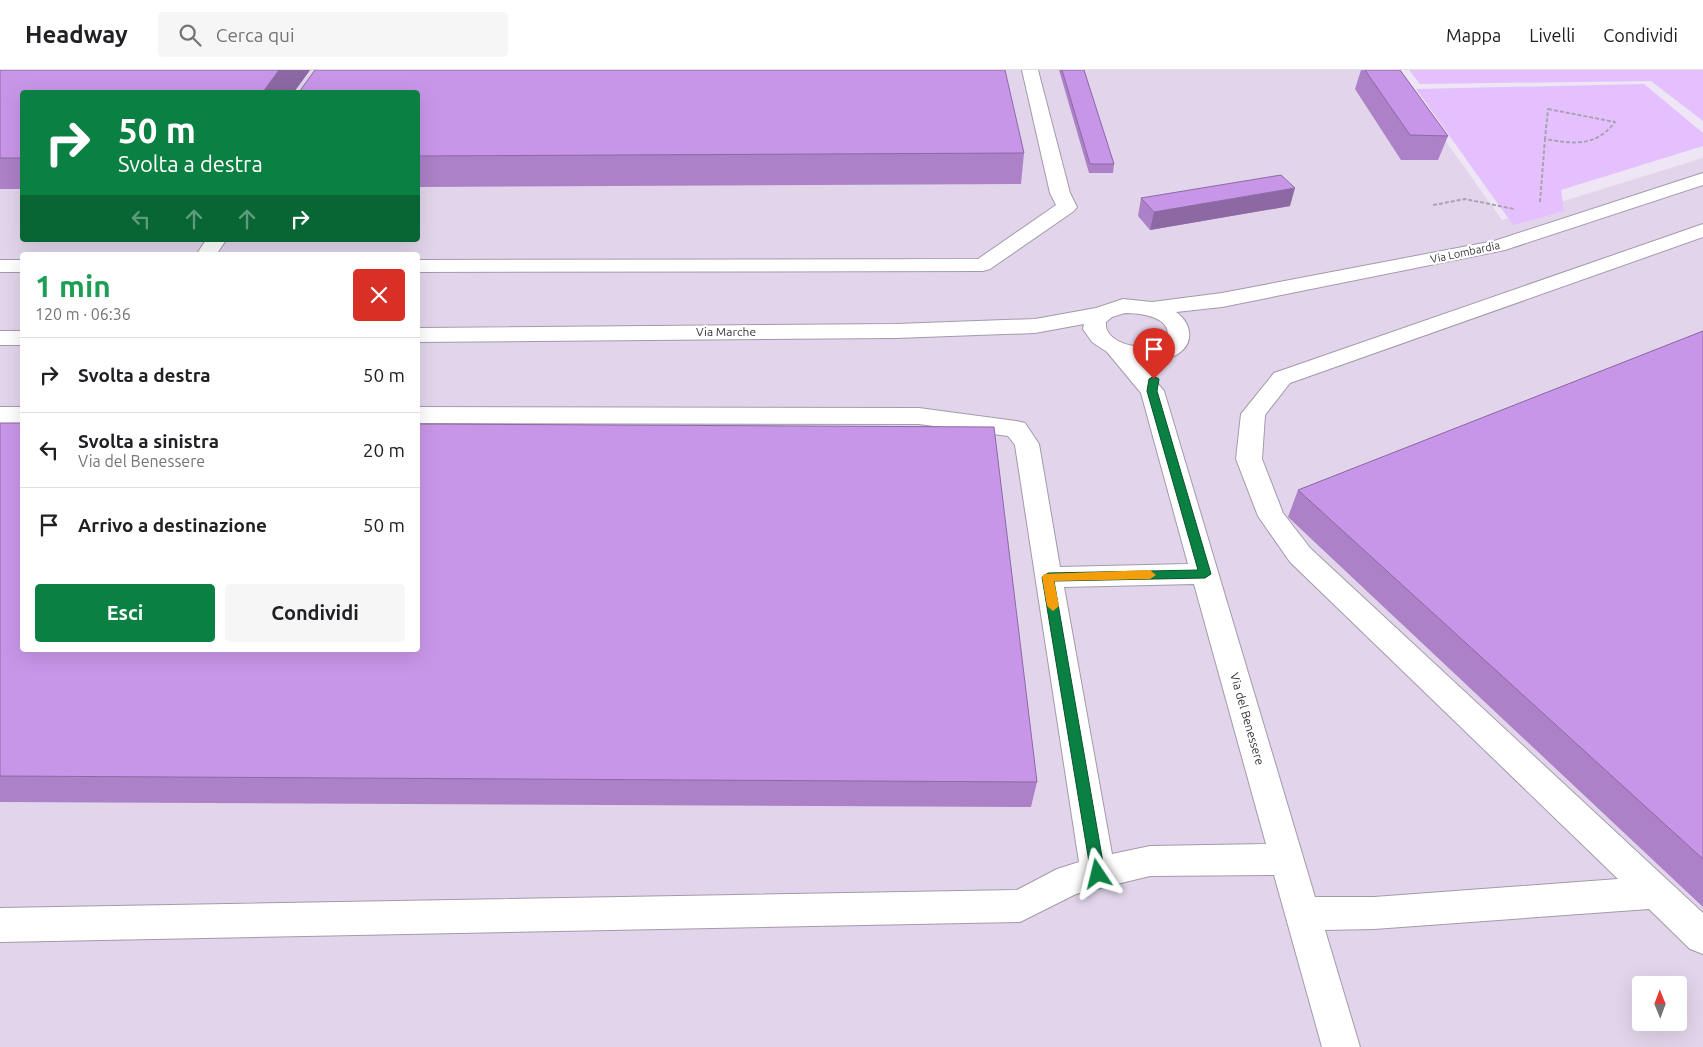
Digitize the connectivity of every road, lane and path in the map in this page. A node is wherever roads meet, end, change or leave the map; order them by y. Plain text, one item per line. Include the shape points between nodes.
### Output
1 (1030, 70) edge
2 (1545, 139) junction
3 (1703, 179) edge
4 (1433, 205) dead end
5 (1538, 224) junction
6 (1703, 230) edge
7 (0, 266) edge
8 (20, 266) edge
9 (420, 266) edge
10 (1222, 300) junction
11 (1151, 309) junction
12 (1101, 314) junction
13 (1035, 326) junction
14 (1179, 328) junction
15 (420, 334) edge
16 (1098, 337) junction
17 (0, 338) edge
18 (20, 338) edge
19 (1117, 350) junction
20 (1158, 354) junction
21 (1152, 391) junction
22 (0, 415) edge
23 (20, 415) edge
24 (420, 415) edge
25 (1205, 574) junction
26 (1048, 577) junction
27 (1287, 859) junction
28 (1098, 874) junction
29 (1655, 893) junction
30 (1302, 914) junction
31 (0, 925) edge
32 (1703, 937) edge
33 (1341, 1047) edge

1 - 9 street via 1060,193 1067,207 983,265
2 - 2 path via 1548,110 1616,122 1606,134 1575,144
2 - 5 path
3 - 5 street, Via Lombardia
4 - 5 path via 1465,198
5 - 10 street, Via Lombardia via 1498,246
6 - 29 street via 1282,378 1253,414 1249,459 1271,516 1300,555
7 - 8 street
10 - 11 street, Via Lombardia
10 - 14 street, Via Lombardia
11 - 12 street, Via Marche via 1123,306
11 - 14 street via 1173,320
12 - 13 street, Via Marche
12 - 16 street via 1094,328
13 - 15 street, Via Marche
13 - 16 street, Via Marche
14 - 20 street via 1177,344
16 - 19 street
17 - 18 street
19 - 20 street
19 - 21 street, Via del Benessere
20 - 21 street, Via del Benessere
21 - 25 street, Via del Benessere
22 - 23 street
24 - 26 street via 919,416 1016,429 1027,444
25 - 26 street
25 - 27 street, Via del Benessere
26 - 28 street
27 - 28 street via 1150,861
27 - 30 street, Via del Benessere
28 - 31 street via 1069,880 1020,906
29 - 30 street via 1374,913
29 - 32 street
30 - 33 street, Via del Benessere

